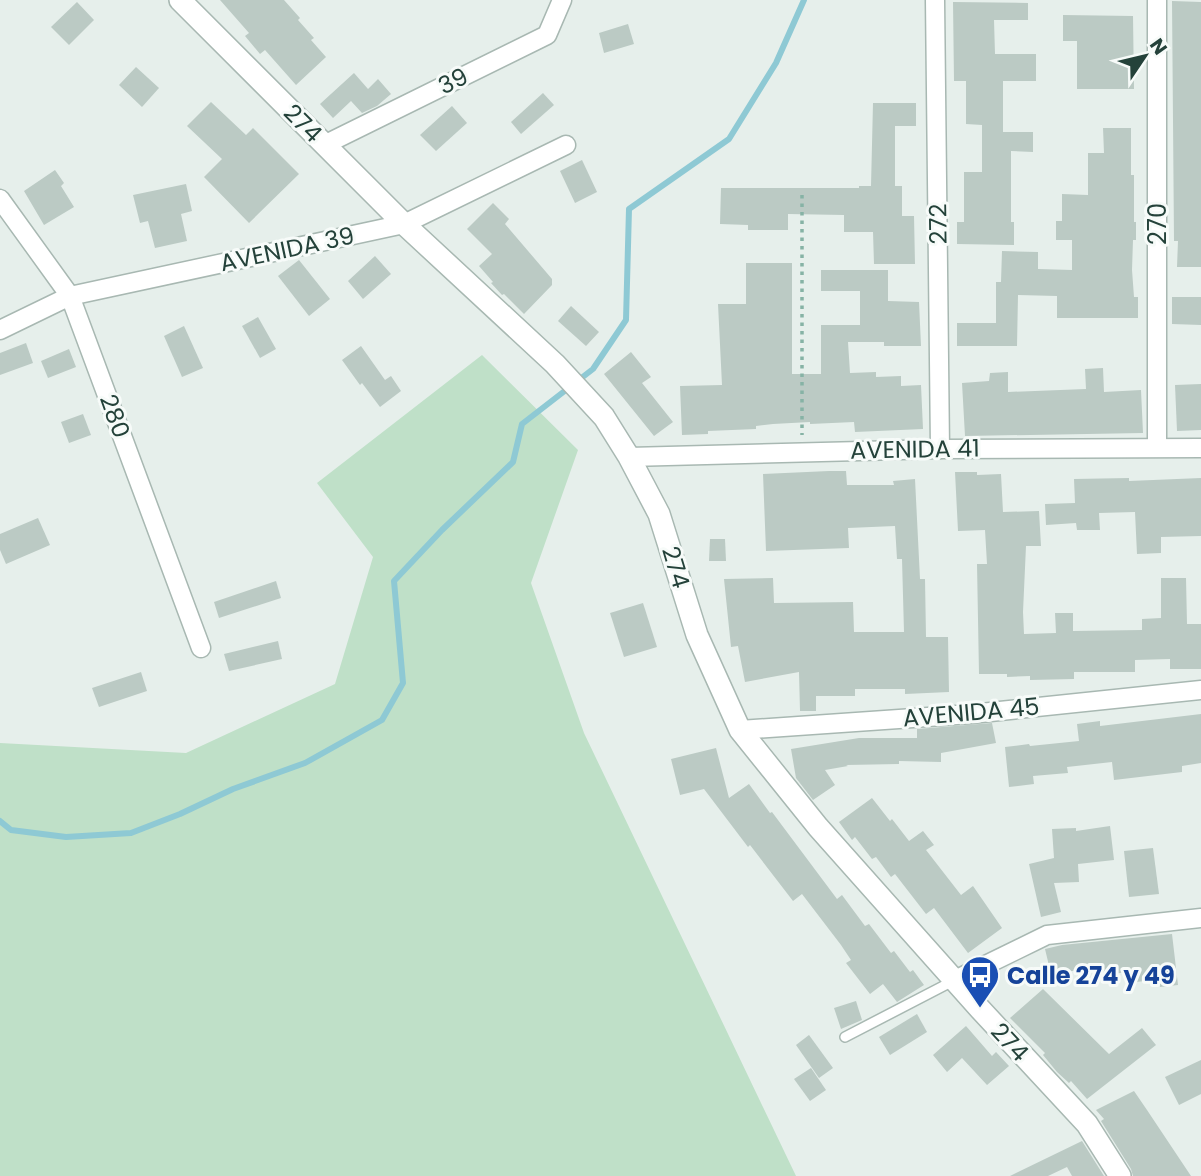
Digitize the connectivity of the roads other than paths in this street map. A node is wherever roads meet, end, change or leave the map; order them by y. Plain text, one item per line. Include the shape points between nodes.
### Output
1 (180, 0) edge
2 (562, 0) edge
3 (935, 0) edge
4 (1157, 0) edge
5 (324, 145) junction
6 (566, 145) dead end
7 (0, 199) edge
8 (404, 223) junction
9 (70, 296) junction
10 (0, 330) edge
11 (1157, 447) junction
12 (1201, 447) edge
13 (940, 449) junction
14 (629, 457) junction
15 (201, 648) dead end
16 (1201, 690) edge
17 (740, 730) junction
18 (1201, 918) edge
19 (955, 980) junction
20 (845, 1037) dead end
21 (1120, 1176) edge

1 - 5 street, 274
2 - 5 street, 39 via 547,35
3 - 13 street, 272
4 - 11 street, 270
5 - 8 street, 274
6 - 8 street, AVENIDA 39
7 - 9 street, 280
8 - 9 street, AVENIDA 39
8 - 14 street, 274 via 579,388
9 - 10 street, AVENIDA 39
9 - 15 street, 280
11 - 12 street, AVENIDA 41
11 - 13 street, AVENIDA 41
13 - 14 street, AVENIDA 41
14 - 17 street, 274 via 659,514 696,635
16 - 17 street, AVENIDA 45 via 971,714
17 - 19 street, 274 via 818,827
18 - 19 street via 1047,935
19 - 20 lane
19 - 21 street, 274 via 1087,1124

